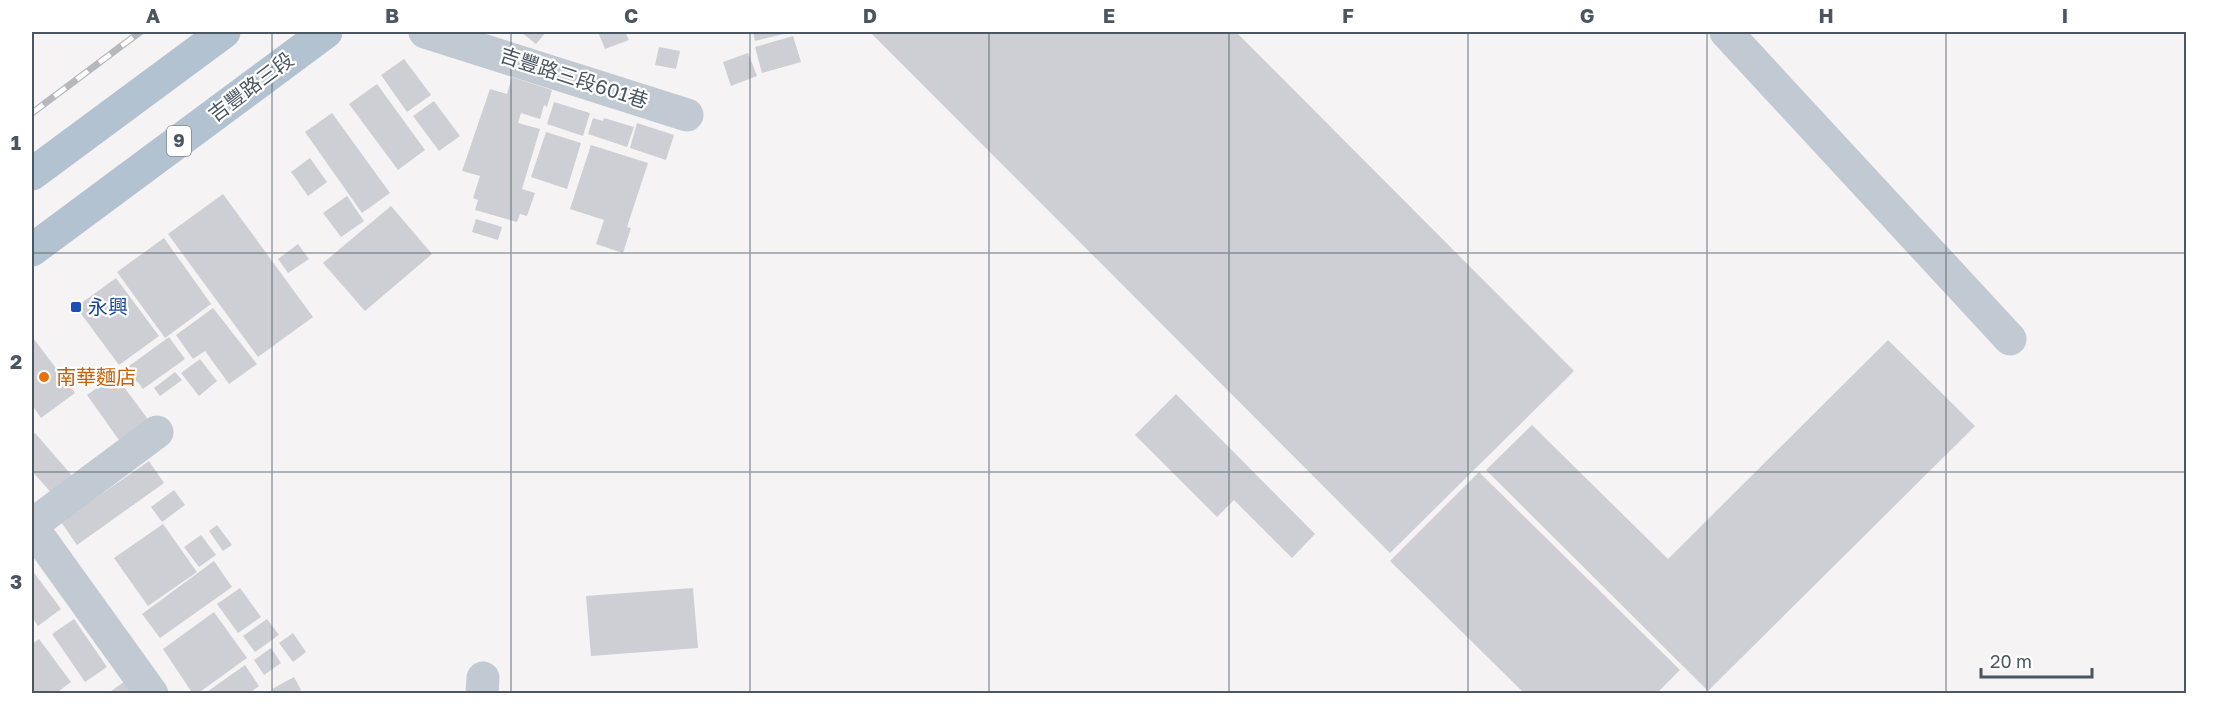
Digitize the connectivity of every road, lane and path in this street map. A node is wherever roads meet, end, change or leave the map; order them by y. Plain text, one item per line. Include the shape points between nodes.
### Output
1 (224, 32) edge
2 (326, 32) edge
3 (425, 32) edge
4 (1726, 32) edge
5 (687, 115) dead end
6 (32, 174) edge
7 (32, 250) edge
8 (2010, 339) dead end
9 (157, 432) dead end
10 (32, 526) edge
11 (152, 693) edge

1 - 6 main road
2 - 7 main road, 吉豐路三段 / 9
3 - 5 street, 吉豐路三段601巷
4 - 8 street
9 - 10 street
10 - 11 street

